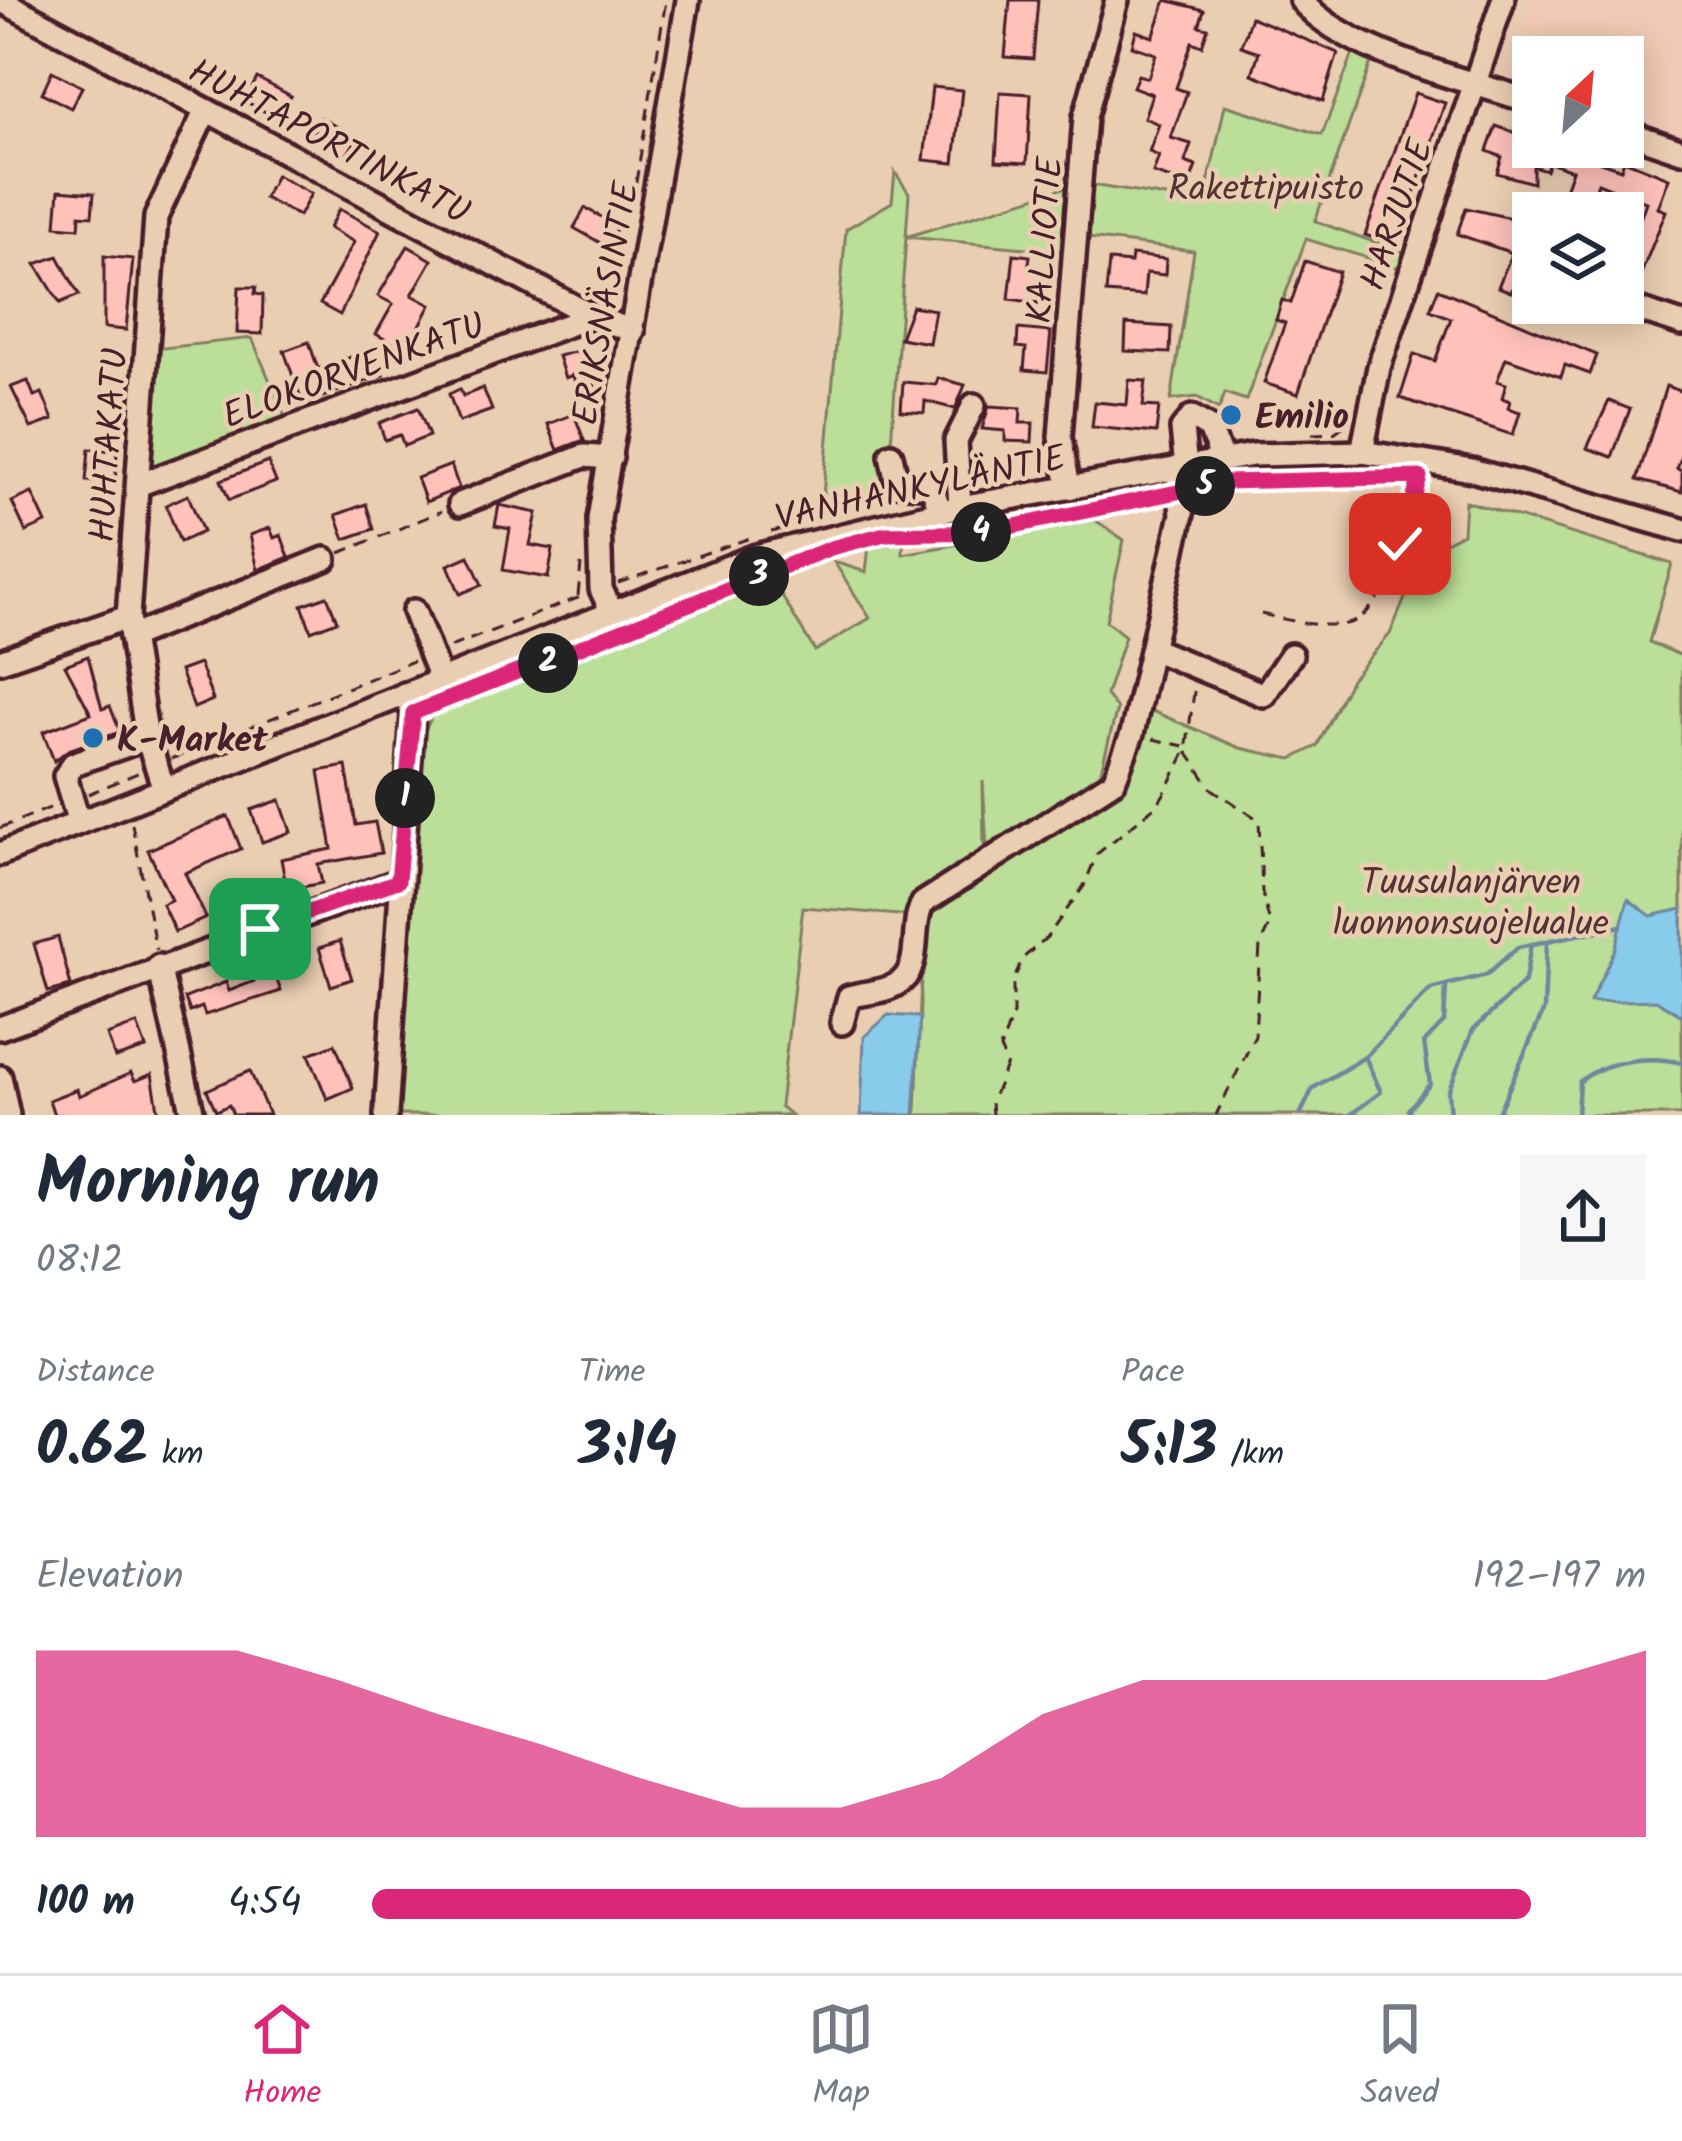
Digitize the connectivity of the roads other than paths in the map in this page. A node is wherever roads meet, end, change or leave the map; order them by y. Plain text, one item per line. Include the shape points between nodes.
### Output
1 (0, 0) edge
2 (688, 0) edge
3 (1117, 0) edge
4 (1301, 0) edge
5 (1503, 0) edge
6 (1474, 82) junction
7 (1512, 95) edge
8 (205, 112) junction
9 (1644, 138) edge
10 (1682, 151) edge
11 (1644, 312) edge
12 (592, 316) junction
13 (1682, 324) edge
14 (633, 331) junction
15 (974, 405) dead end
16 (1362, 452) junction
17 (891, 455) dead end
18 (610, 458) junction
19 (1222, 460) junction
20 (1181, 467) junction
21 (138, 485) junction
22 (1069, 488) junction
23 (460, 504) road end
24 (946, 517) junction
25 (1681, 524) edge
26 (325, 559) road end
27 (414, 611) dead end
28 (613, 615) junction
29 (129, 627) junction
30 (1152, 649) junction
31 (1291, 655) dead end
32 (0, 661) edge
33 (440, 679) junction
34 (408, 704) junction
35 (147, 738) junction
36 (164, 789) junction
37 (79, 824) junction
38 (0, 854) edge
39 (398, 881) junction
40 (159, 965) junction
41 (842, 1023) dead end
42 (0, 1028) edge
43 (0, 1077) edge
44 (8, 1115) edge
45 (193, 1115) edge
46 (386, 1115) edge

1 - 8 street, HUHTAPORTINKATU
2 - 14 street, ERIKSNÄSINTIE
3 - 22 street, KALLIOTIE via 1085,117 1060,437
4 - 6 street via 1315,16 1390,53
5 - 6 street, HARJUTIE
6 - 7 street
6 - 16 street, HARJUTIE via 1379,367
8 - 12 street, HUHTAPORTINKATU
8 - 21 street, HUHTAKATU via 156,217
9 - 10 street
11 - 13 street
12 - 14 street, HUHTAPORTINKATU
12 - 21 street, ELOKORVENKATU
14 - 18 street, ERIKSNÄSINTIE
15 - 24 street via 956,441
16 - 19 street, VANHANKYLÄNTIE
16 - 25 street, VANHANKYLÄNTIE via 1472,470
17 - 24 street via 897,483 932,486
18 - 23 street via 584,456
18 - 28 street, ERIKSNÄSINTIE via 599,519 601,589
19 - 20 street, VANHANKYLÄNTIE
19 - 20 street via 1210,428 1192,417 1182,429
20 - 22 street, VANHANKYLÄNTIE
20 - 30 street via 1182,514
21 - 29 street, HUHTAKATU
22 - 24 street, VANHANKYLÄNTIE
24 - 28 street, VANHANKYLÄNTIE via 756,556
26 - 29 street
27 - 33 street
28 - 33 street, VANHANKYLÄNTIE
29 - 32 street
29 - 35 street, HUHTAKATU
30 - 31 street via 1264,695
30 - 41 street via 1132,734 1107,788 923,903 907,976 849,997
33 - 34 street, VANHANKYLÄNTIE
34 - 36 street, VANHANKYLÄNTIE
34 - 39 street
35 - 36 street, HUHTAKATU
35 - 37 street via 74,764 65,776
36 - 37 street, VANHANKYLÄNTIE
37 - 38 street, VANHANKYLÄNTIE
39 - 40 street
39 - 46 street
40 - 42 street
40 - 45 street
43 - 44 street

